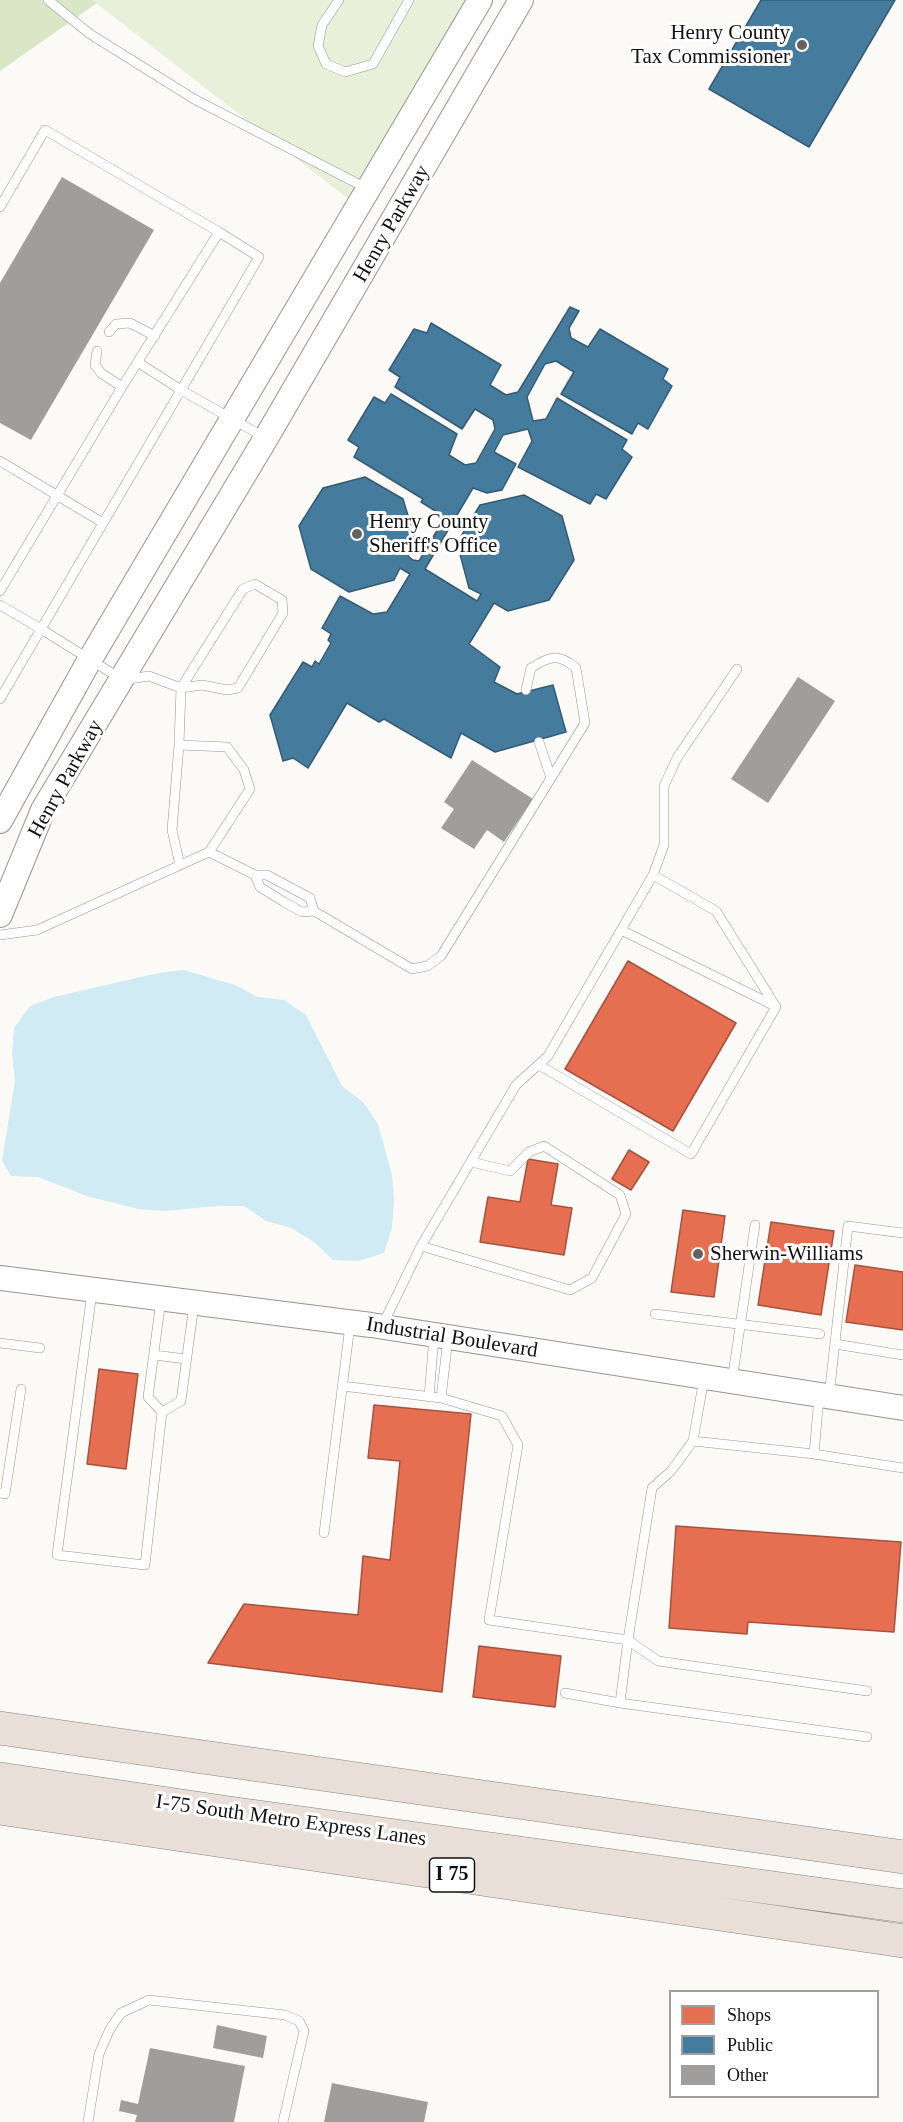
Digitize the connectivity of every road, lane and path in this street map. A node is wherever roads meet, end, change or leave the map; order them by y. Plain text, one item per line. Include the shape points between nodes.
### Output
1 (48, 0) edge
2 (339, 0) edge
3 (409, 0) edge
4 (480, 0) edge
5 (516, 4) edge
6 (368, 190) junction
7 (0, 207) edge
8 (219, 232) junction
9 (110, 332) dead end
10 (155, 336) junction
11 (97, 351) dead end
12 (139, 363) junction
13 (122, 387) junction
14 (181, 390) junction
15 (233, 418) junction
16 (266, 438) junction
17 (3, 462) edge
18 (0, 474) edge
19 (58, 495) junction
20 (103, 523) junction
21 (0, 591) edge
22 (0, 606) edge
23 (41, 630) junction
24 (90, 661) junction
25 (737, 669) dead end
26 (123, 680) junction
27 (181, 688) junction
28 (526, 690) dead end
29 (0, 699) edge
30 (539, 742) dead end
31 (180, 745) junction
32 (550, 778) junction
33 (0, 821) edge
34 (209, 852) junction
35 (180, 865) junction
36 (255, 875) junction
37 (653, 875) junction
38 (314, 911) junction
39 (0, 915) edge
40 (621, 930) junction
41 (0, 935) edge
42 (776, 1007) junction
43 (539, 1065) junction
44 (471, 1162) junction
45 (755, 1225) dead end
46 (903, 1233) edge
47 (421, 1246) junction
48 (0, 1278) edge
49 (92, 1289) junction
50 (161, 1298) junction
51 (194, 1302) junction
52 (655, 1314) dead end
53 (350, 1322) junction
54 (740, 1325) junction
55 (382, 1326) junction
56 (820, 1334) dead end
57 (441, 1336) junction
58 (0, 1343) edge
59 (835, 1344) junction
60 (40, 1348) dead end
61 (154, 1355) junction
62 (903, 1355) edge
63 (186, 1359) junction
64 (705, 1377) junction
65 (732, 1381) junction
66 (342, 1386) junction
67 (21, 1389) dead end
68 (429, 1396) junction
69 (824, 1396) junction
70 (441, 1398) junction
71 (903, 1408) edge
72 (162, 1412) junction
73 (693, 1441) junction
74 (814, 1454) junction
75 (903, 1468) edge
76 (0, 1493) edge
77 (324, 1533) dead end
78 (628, 1640) junction
79 (867, 1691) dead end
80 (565, 1693) dead end
81 (620, 1703) junction
82 (0, 1728) edge
83 (867, 1737) dead end
84 (0, 1779) edge
85 (0, 1808) edge
86 (903, 1857) edge
87 (903, 1905) edge
88 (903, 1941) edge
89 (88, 2122) edge
90 (283, 2122) edge

1 - 6 lane via 90,34 194,99
2 - 3 lane via 322,25 318,46 326,64 345,72 373,64
4 - 6 street, Henry Parkway
5 - 16 street, Henry Parkway
6 - 15 street, Henry Parkway
7 - 8 lane via 45,130
8 - 10 lane
8 - 14 lane via 259,257
9 - 10 lane via 116,324 130,323
10 - 12 lane
11 - 13 lane via 95,365
12 - 13 lane
12 - 14 lane
13 - 19 lane
14 - 15 lane
14 - 20 lane
15 - 16 lane
15 - 24 street, Henry Parkway
16 - 26 street, Henry Parkway
17 - 18 lane
17 - 19 lane
19 - 20 lane
19 - 21 lane
20 - 23 lane
22 - 23 lane
23 - 24 lane
23 - 29 lane
24 - 26 lane
24 - 33 street, Henry Parkway
25 - 37 lane via 677,758 664,786 664,846
26 - 27 lane via 150,676
26 - 39 street, Henry Parkway via 44,810
27 - 27 lane via 238,688 283,613 282,600 255,584 243,589
27 - 31 lane
28 - 32 lane via 531,668 548,658 565,659 576,668 585,723
30 - 32 lane
31 - 34 lane via 227,747 244,770 250,789
31 - 35 lane via 172,830
32 - 38 lane via 441,956 427,966 412,969
34 - 35 lane
34 - 36 lane
35 - 41 lane via 37,930
36 - 38 lane via 260,886 284,902 302,912
36 - 38 lane via 267,875 310,898
37 - 40 lane
37 - 42 lane via 716,911
40 - 42 lane
40 - 43 lane via 548,1056
42 - 43 lane via 691,1154
43 - 44 lane via 516,1084
44 - 47 lane
44 - 47 lane via 510,1171 529,1152 544,1146 620,1195 626,1214 592,1278 570,1290
45 - 54 lane
46 - 59 lane via 848,1226
47 - 55 lane
48 - 49 street, Industrial Boulevard
49 - 50 street, Industrial Boulevard
49 - 72 lane via 57,1555 145,1565
50 - 51 street, Industrial Boulevard
50 - 61 lane
51 - 53 street, Industrial Boulevard
51 - 63 lane
52 - 54 lane
53 - 55 street, Industrial Boulevard
53 - 66 lane
54 - 56 lane
54 - 65 lane
55 - 57 street, Industrial Boulevard
57 - 64 street, Industrial Boulevard
57 - 68 lane
57 - 70 lane
58 - 60 lane
59 - 62 lane
59 - 69 lane
61 - 63 lane
61 - 72 lane via 148,1398
63 - 72 lane via 181,1401
64 - 65 street, Industrial Boulevard
64 - 73 lane
65 - 69 street, Industrial Boulevard
66 - 68 lane
66 - 77 lane
67 - 76 lane via 5,1494
68 - 70 lane
69 - 71 street, Industrial Boulevard
69 - 74 lane
70 - 78 lane via 502,1416 518,1445 489,1620
73 - 74 lane
73 - 78 lane via 652,1488
74 - 75 lane
78 - 79 lane via 658,1661
78 - 81 lane
80 - 81 lane
81 - 83 lane
82 - 86 highway
84 - 87 highway, I-75 South Metro Express Lanes
85 - 88 highway, I 75
89 - 90 lane via 99,2054 110,2029 121,2013 149,2000 285,2015 298,2021 304,2031

